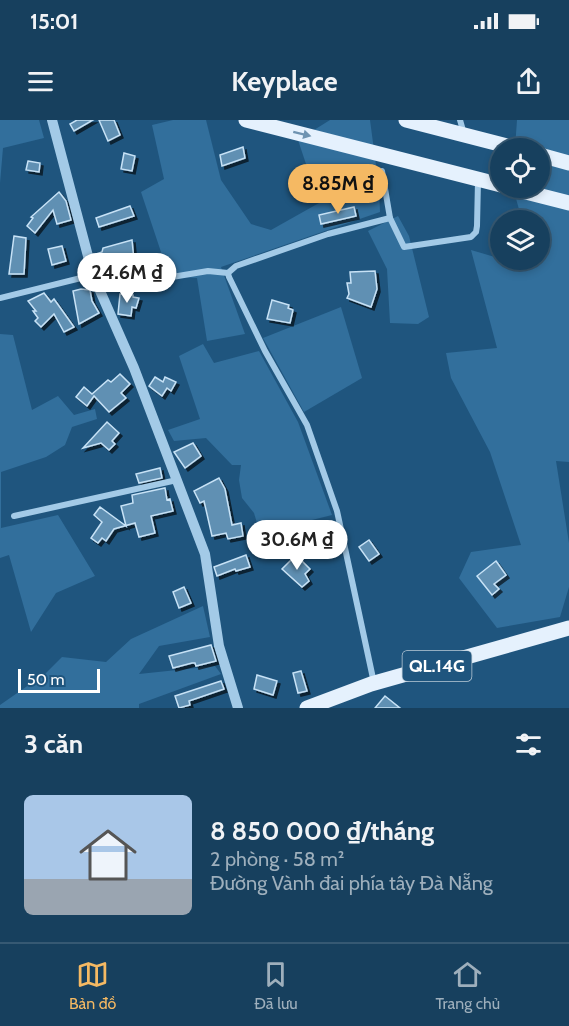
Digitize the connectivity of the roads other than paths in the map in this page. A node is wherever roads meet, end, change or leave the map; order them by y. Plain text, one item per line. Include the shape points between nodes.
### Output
1 (52, 120) edge
2 (246, 120) edge
3 (405, 120) edge
4 (460, 120) edge
5 (464, 135) junction
6 (490, 142) edge
7 (550, 158) edge
8 (569, 163) edge
9 (382, 171) dead end
10 (478, 180) junction
11 (490, 183) edge
12 (549, 198) edge
13 (569, 203) edge
14 (390, 218) junction
15 (228, 273) junction
16 (95, 279) junction
17 (0, 298) edge
18 (177, 480) junction
19 (15, 516) dead end
20 (569, 628) edge
21 (375, 683) junction
22 (238, 708) edge
23 (307, 708) edge

1 - 16 street
2 -> 10 main road
3 - 5 main road
4 - 5 street
5 - 6 main road
7 - 8 main road
9 - 14 street
10 - 11 main road
10 - 14 street via 476,232 468,238 404,247
12 - 13 main road
14 - 15 street via 328,234 236,266
15 - 16 street
15 - 21 street via 265,351 307,424 334,500
16 - 17 street
16 - 18 street
18 - 19 street
18 - 22 street via 205,554 219,646
20 - 21 main road, QL.14G
21 - 23 main road, QL.14G

